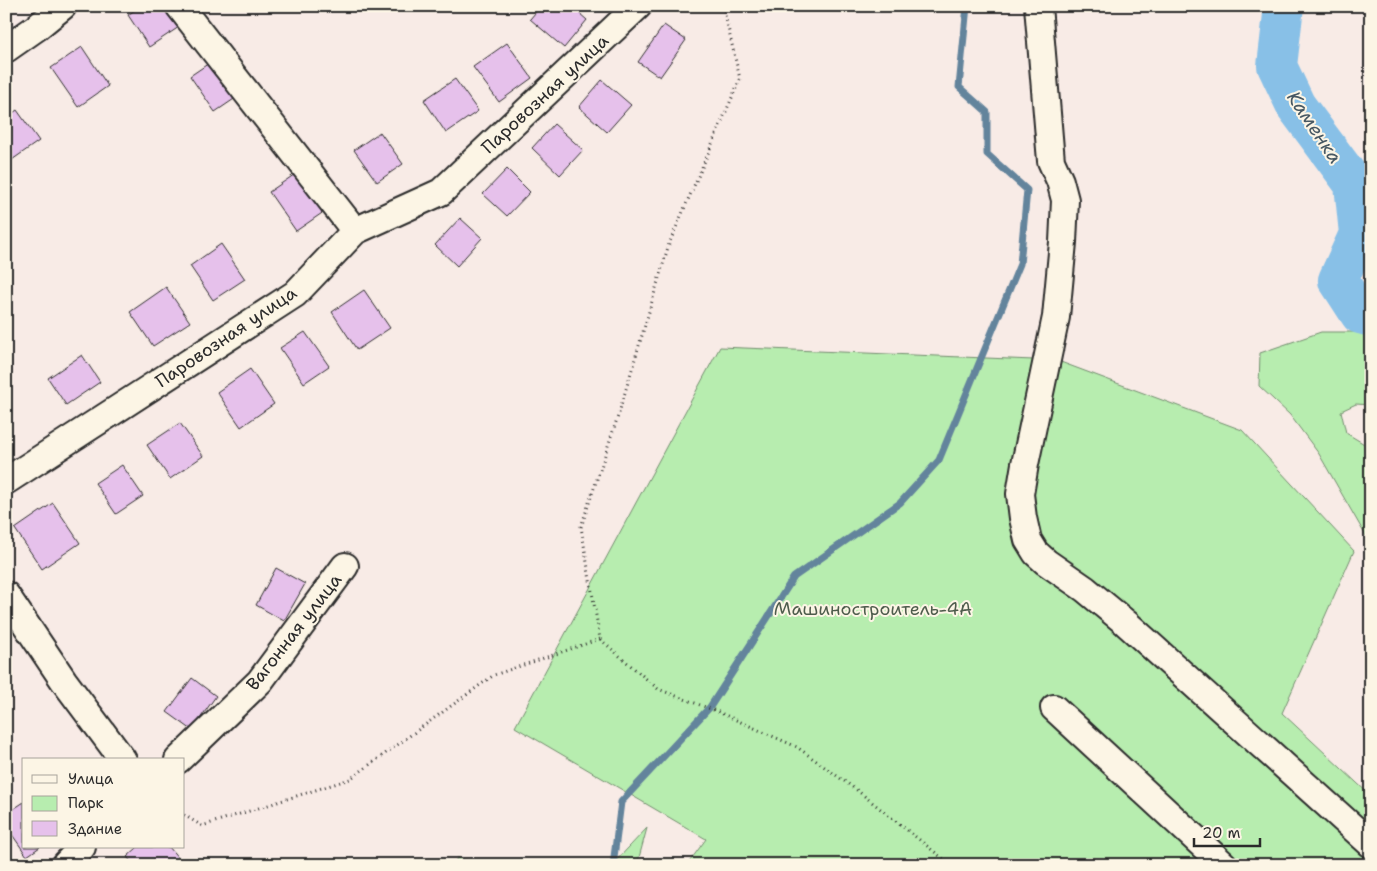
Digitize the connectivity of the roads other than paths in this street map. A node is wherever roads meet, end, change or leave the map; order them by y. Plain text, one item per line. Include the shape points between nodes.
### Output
1 (63, 6) edge
2 (179, 6) edge
3 (638, 6) edge
4 (1038, 6) edge
5 (6, 49) edge
6 (355, 231) junction
7 (6, 481) edge
8 (345, 566) dead end
9 (6, 596) edge
10 (1054, 708) dead end
11 (122, 758) edge
12 (180, 758) edge
13 (1371, 844) edge
14 (81, 848) edge
15 (64, 865) edge
16 (1224, 865) edge

1 - 5 street
2 - 6 street
3 - 6 street, Паровозная улица via 441,192
4 - 13 street via 1051,161 1065,200 1056,317 1020,494 1028,540 1046,562 1126,623
6 - 7 street, Паровозная улица via 296,294
8 - 12 street, Вагонная улица via 260,682
9 - 11 street
10 - 16 street
14 - 15 street

